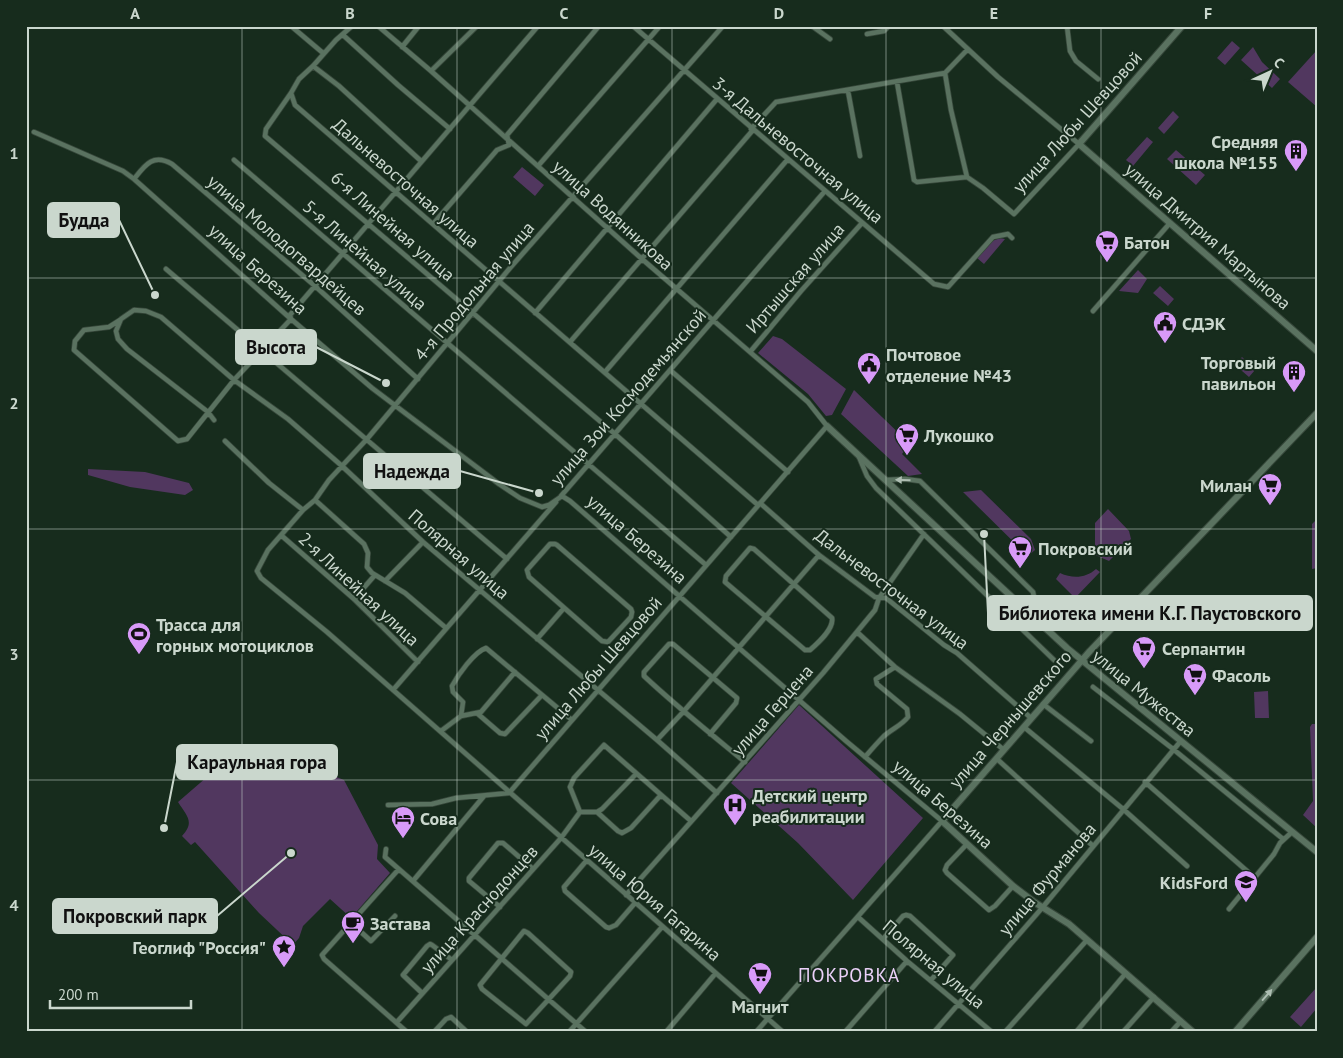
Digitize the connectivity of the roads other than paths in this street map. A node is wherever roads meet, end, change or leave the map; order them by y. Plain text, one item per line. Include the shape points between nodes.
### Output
1 (292, 26) edge
2 (352, 26) edge
3 (378, 26) edge
4 (419, 26) edge
5 (477, 26) edge
6 (538, 26) edge
7 (600, 26) edge
8 (633, 26) edge
9 (660, 26) edge
10 (723, 26) edge
11 (812, 26) edge
12 (889, 26) edge
13 (943, 26) edge
14 (1067, 26) edge
15 (1182, 26) edge
16 (867, 34) dead end
17 (343, 35) junction
18 (830, 39) dead end
19 (648, 40) junction
20 (402, 47) junction
21 (968, 49) junction
22 (323, 53) junction
23 (314, 66) junction
24 (684, 70) junction
25 (431, 71) junction
26 (945, 73) junction
27 (1098, 79) dead end
28 (896, 82) junction
29 (848, 91) junction
30 (292, 93) junction
31 (717, 99) junction
32 (470, 106) junction
33 (450, 129) junction
34 (752, 129) junction
35 (34, 132) dead end
36 (508, 139) junction
37 (1079, 144) junction
38 (860, 156) dead end
39 (788, 159) junction
40 (234, 160) dead end
41 (421, 161) junction
42 (538, 166) junction
43 (967, 177) junction
44 (134, 179) junction
45 (825, 191) junction
46 (395, 192) junction
47 (572, 198) junction
48 (369, 223) junction
49 (862, 223) junction
50 (1170, 223) junction
51 (433, 224) junction
52 (607, 228) junction
53 (1010, 236) dead end
54 (343, 254) junction
55 (642, 259) junction
56 (166, 269) dead end
57 (500, 282) junction
58 (315, 286) junction
59 (676, 289) junction
60 (1094, 311) dead end
61 (474, 313) junction
62 (535, 313) junction
63 (121, 319) junction
64 (291, 319) junction
65 (712, 320) junction
66 (570, 342) junction
67 (448, 344) junction
68 (262, 349) junction
69 (1317, 351) edge
70 (750, 352) junction
71 (670, 370) junction
72 (605, 372) junction
73 (418, 379) junction
74 (234, 380) junction
75 (640, 405) junction
76 (395, 406) junction
77 (208, 412) junction
78 (1317, 413) edge
79 (214, 420) dead end
80 (827, 426) junction
81 (615, 434) junction
82 (367, 439) junction
83 (225, 441) dead end
84 (858, 456) junction
85 (589, 464) junction
86 (342, 466) junction
87 (788, 472) junction
88 (885, 480) junction
89 (562, 496) junction
90 (315, 500) junction
91 (759, 504) junction
92 (303, 510) junction
93 (924, 534) junction
94 (282, 536) junction
95 (731, 537) junction
96 (423, 542) junction
97 (819, 555) junction
98 (507, 559) junction
99 (706, 566) junction
100 (375, 575) junction
101 (261, 578) joint
102 (384, 582) junction
103 (794, 584) junction
104 (479, 590) junction
105 (679, 596) junction
106 (879, 598) junction
107 (354, 599) junction
108 (996, 602) junction
109 (564, 608) junction
110 (766, 615) junction
111 (1039, 623) junction
112 (446, 628) junction
113 (857, 632) junction
114 (537, 639) junction
115 (740, 648) junction
116 (1054, 660) dead end
117 (1081, 661) junction
118 (418, 662) junction
119 (896, 667) junction
120 (515, 672) junction
121 (713, 677) junction
122 (1093, 687) dead end
123 (393, 690) junction
124 (598, 691) junction
125 (542, 695) junction
126 (800, 700) junction
127 (1043, 704) junction
128 (684, 712) junction
129 (478, 714) junction
130 (461, 716) junction
131 (1031, 718) junction
132 (572, 720) junction
133 (1024, 727) junction
134 (441, 731) junction
135 (710, 734) junction
136 (657, 740) junction
137 (1091, 741) dead end
138 (1180, 742) junction
139 (1004, 750) junction
140 (1173, 750) junction
141 (865, 757) junction
142 (997, 759) junction
143 (745, 762) junction
144 (636, 774) junction
145 (1145, 782) junction
146 (509, 793) junction
147 (717, 793) junction
148 (485, 796) junction
149 (660, 796) junction
150 (388, 806) dead end
151 (1123, 809) junction
152 (580, 812) junction
153 (597, 812) junction
154 (691, 821) junction
155 (942, 821) junction
156 (1292, 832) junction
157 (560, 838) junction
158 (1283, 839) junction
159 (967, 844) junction
160 (1093, 846) junction
161 (386, 849) dead end
162 (1317, 852) edge
163 (586, 860) junction
164 (1187, 866) dead end
165 (533, 869) junction
166 (398, 870) junction
167 (1255, 878) junction
168 (413, 881) junction
169 (1013, 886) junction
170 (626, 895) junction
171 (635, 903) junction
172 (500, 907) junction
173 (1042, 908) junction
174 (1229, 909) dead end
175 (395, 916) dead end
176 (858, 917) junction
177 (350, 923) junction
178 (662, 927) junction
179 (476, 934) junction
180 (1317, 937) edge
181 (883, 939) junction
182 (1087, 940) junction
183 (501, 957) junction
184 (452, 960) junction
185 (907, 961) junction
186 (1126, 973) junction
187 (715, 974) junction
188 (931, 980) junction
189 (422, 993) junction
190 (1154, 997) junction
191 (549, 1000) junction
192 (959, 1003) junction
193 (767, 1018) junction
194 (1181, 1021) junction
195 (397, 1022) junction
196 (576, 1023) junction
197 (407, 1032) edge
198 (434, 1032) edge
199 (467, 1032) edge
200 (569, 1032) edge
201 (586, 1032) edge
202 (666, 1032) edge
203 (756, 1032) edge
204 (783, 1032) edge
205 (845, 1032) edge
206 (934, 1032) edge
207 (992, 1032) edge
208 (1004, 1032) edge
209 (1076, 1032) edge
210 (1123, 1032) edge
211 (1171, 1032) edge
212 (1193, 1032) edge
213 (1235, 1032) edge

1 - 22 street
2 - 17 street
3 - 20 street, улица Водянникова
4 - 20 street
5 - 25 street
6 - 32 street
7 - 36 street via 507,135
8 - 19 street, 3-я Дальневосточная улица
9 - 19 street
10 - 24 street, 4-я Продольная улица
11 - 18 street
12 - 16 street via 884,31
13 - 21 street
14 - 27 street via 1070,51 1076,61
15 - 37 street, улица Любы Шевцовой
17 - 22 street
17 - 33 street
19 - 24 street, 3-я Дальневосточная улица
19 - 42 street
20 - 25 street, улица Водянникова
21 - 26 street
21 - 37 street
22 - 23 street
23 - 30 street via 299,79
23 - 41 street
24 - 31 street, 3-я Дальневосточная улица
24 - 47 street, 4-я Продольная улица
25 - 32 street, улица Водянникова
26 - 28 street
26 - 43 street
28 - 29 street
28 - 43 street via 914,180
29 - 34 street via 776,102
29 - 38 street
30 - 46 street, Дальневосточная улица via 295,105
30 - 48 street, 6-я Линейная улица via 264,134
31 - 34 street, 3-я Дальневосточная улица
31 - 52 street
32 - 33 street
32 - 36 street, улица Водянникова
33 - 41 street
34 - 39 street, 3-я Дальневосточная улица
34 - 55 street
35 - 44 street, улица Березина via 123,171
36 - 42 street, улица Водянникова
36 - 51 street via 509,145 497,150
37 - 43 street, улица Любы Шевцовой via 1014,214
37 - 50 street, улица Дмитрия Мартынова
39 - 45 street, 3-я Дальневосточная улица
39 - 59 street
40 - 54 street, 5-я Линейная улица
41 - 46 street
42 - 47 street, улица Водянникова
44 - 58 street, улица Молодогвардейцев via 152,160 166,160
44 - 64 street, улица Березина
45 - 49 street, 3-я Дальневосточная улица
45 - 65 street, улица Зои Космодемьянской
46 - 48 street
46 - 51 street, Дальневосточная улица
47 - 52 street, улица Водянникова
47 - 57 street, 4-я Продольная улица
48 - 54 street
48 - 61 street, 6-я Линейная улица
49 - 53 street, 3-я Дальневосточная улица via 934,284 948,287 993,237
49 - 70 street, Иртышская улица
50 - 60 street
50 - 69 street, улица Дмитрия Мартынова
51 - 57 street, Дальневосточная улица
52 - 55 street, улица Водянникова
52 - 62 street
54 - 58 street
54 - 67 street, 5-я Линейная улица
55 - 59 street, улица Водянникова
55 - 66 street
56 - 68 street
57 - 61 street, 4-я Продольная улица
57 - 62 street, Дальневосточная улица
58 - 64 street via 290,315
58 - 73 street, улица Молодогвардейцев
59 - 65 street, улица Водянникова
59 - 72 street
61 - 67 street, 4-я Продольная улица
61 - 81 street, 6-я Линейная улица
62 - 66 street, Дальневосточная улица
63 - 74 street, Полярная улица via 134,310 161,317
63 - 77 street via 116,331 120,342
63 - 77 street via 109,327 84,330 75,341 74,350 178,441 189,437
64 - 68 street
64 - 76 street, улица Березина
65 - 70 street, улица Водянникова
65 - 71 street, улица Зои Космодемьянской
66 - 72 street, Дальневосточная улица
67 - 73 street, 4-я Продольная улица
67 - 85 street, 5-я Линейная улица
68 - 74 street
68 - 82 street
70 - 80 street, улица Водянникова via 808,402
71 - 75 street, улица Зои Космодемьянской
71 - 87 street
72 - 75 street, Дальневосточная улица
73 - 76 street, 4-я Продольная улица
74 - 77 street
74 - 86 street, Полярная улица via 288,418
75 - 81 street, улица Зои Космодемьянской
75 - 91 street, Дальневосточная улица
76 - 82 street, 4-я Продольная улица
76 - 89 street, улица Березина via 520,498 542,507
77 - 79 street
78 - 117 street, улица Чернышевского
80 - 84 street, улица Мужества
80 - 87 street, улица Любы Шевцовой
81 - 85 street, улица Зои Космодемьянской
81 - 95 street, 6-я Линейная улица
82 - 86 street, 4-я Продольная улица
82 - 98 street
83 - 92 street
84 - 88 street, улица Мужества
84 - 93 street via 876,488
85 - 89 street, улица Зои Космодемьянской
85 - 99 street, 5-я Линейная улица
86 - 90 street, 4-я Продольная улица
86 - 96 street, Полярная улица
87 - 91 street, улица Любы Шевцовой
88 - 111 street, улица Мужества
111 -> 88 street via 1033,592 920,481
89 - 98 street, улица Зои Космодемьянской
89 - 105 street, улица Березина
90 - 92 street, 4-я Продольная улица
90 - 100 street via 364,544 368,553 367,567
91 - 95 street, улица Любы Шевцовой
91 - 97 street, Дальневосточная улица
92 - 94 street, 4-я Продольная улица
93 - 106 street, улица Герцена
93 - 108 street
94 - 101 street, 4-я Продольная улица via 258,566 256,571
94 - 107 street, 2-я Линейная улица
95 - 99 street, улица Любы Шевцовой
96 - 102 street
96 - 104 street, Полярная улица
97 - 103 street
97 - 106 street, Дальневосточная улица
98 - 104 street, улица Зои Космодемьянской
99 - 105 street, улица Любы Шевцовой
100 - 102 street
100 - 107 street
101 - 123 street, улица Юрия Гагарина
102 - 112 street via 405,593
103 - 110 street
103 - 110 street via 830,616 833,621 831,627 811,649 805,650
103 - 110 street via 754,549 749,549 726,576 725,582
104 - 112 street, улица Зои Космодемьянской
104 - 114 street, Полярная улица
105 - 115 street, улица Березина
105 - 124 street, улица Любы Шевцовой
106 - 113 street, улица Герцена via 875,610
106 - 131 street, Дальневосточная улица via 886,598 957,653
107 - 118 street, 2-я Линейная улица
108 - 111 street
108 - 116 street
109 - 109 street via 527,573 552,544 592,574 632,612 610,641 604,642
109 - 114 street
110 - 115 street
111 - 117 street, улица Мужества
112 - 118 street, улица Зои Космодемьянской
113 - 119 street
113 - 126 street, улица Герцена
114 - 124 street, Полярная улица
115 - 121 street
115 - 126 street, улица Березина
117 - 127 street, улица Чернышевского
117 - 138 street, улица Мужества
118 - 123 street, улица Зои Космодемьянской
119 - 139 street
119 - 141 street via 876,679 877,684 907,709 908,717
120 - 125 street
120 - 129 street
120 - 130 street via 490,650 481,651 462,670 452,686 453,692 463,702
121 - 128 street
121 - 128 street via 673,644 667,645 655,658 644,676
121 - 135 street via 737,698
122 - 140 street
123 - 134 street, улица Юрия Гагарина
124 - 132 street, улица Любы Шевцовой
124 - 136 street, Полярная улица
125 - 129 street via 505,734
125 - 132 street
126 - 141 street, улица Березина
126 - 143 street, улица Герцена
127 - 131 street, улица Чернышевского
127 - 137 street
128 - 135 street
128 - 136 street
129 - 130 street
130 - 134 street
131 - 133 street, улица Чернышевского
132 - 146 street, улица Любы Шевцовой
133 - 139 street, улица Чернышевского
133 - 151 street
134 - 146 street, улица Юрия Гагарина
135 - 143 street
136 - 147 street, Полярная улица
138 - 140 street, улица Фурманова
138 - 156 street, улица Мужества
139 - 142 street, улица Чернышевского
140 - 145 street, улица Фурманова
140 - 158 street
141 - 155 street, улица Березина
142 - 155 street, улица Чернышевского
142 - 160 street
143 - 147 street, улица Герцена
144 - 149 street
144 - 152 street via 606,746 602,746 572,780 570,790
144 - 153 street
145 - 151 street, улица Фурманова
145 - 167 street
146 - 148 street
146 - 157 street, улица Юрия Гагарина
147 - 154 street, улица Герцена
148 - 150 street via 432,804
148 - 168 street
149 - 153 street via 625,832 618,831
149 - 154 street
151 - 160 street, улица Фурманова
151 - 164 street
152 - 153 street
152 - 157 street, улица Краснодонцев
154 - 170 street, улица Герцена
155 - 159 street, улица Березина
155 - 176 street, улица Чернышевского
156 - 158 street
156 - 162 street, улица Мужества
157 - 163 street, улица Юрия Гагарина
157 - 165 street, улица Краснодонцев
158 - 167 street
159 - 169 street, улица Березина
159 - 169 street via 947,865 947,873 989,910
160 - 173 street, улица Фурманова
161 - 166 street via 385,857
163 - 170 street, улица Юрия Гагарина
163 - 171 street via 564,887 606,927 616,925
165 - 172 street, улица Краснодонцев
165 - 172 street via 503,843 498,843 468,878
166 - 168 street
166 - 177 street
167 - 174 street
168 - 179 street
169 - 173 street, улица Березина
170 - 171 street, улица Юрия Гагарина
171 - 178 street, улица Юрия Гагарина
172 - 179 street, улица Краснодонцев
173 - 182 street, улица Березина via 1069,924
173 - 192 street, улица Фурманова
175 - 177 street via 371,941
176 - 181 street, Полярная улица
176 - 193 street, улица Чернышевского
177 - 195 street via 322,955 324,960
178 - 187 street, улица Юрия Гагарина
178 - 196 street
179 - 183 street
179 - 184 street, улица Краснодонцев
213 -> 180 street
181 - 185 street, Полярная улица
181 - 188 street via 904,916 910,916 953,955
182 - 186 street, улица Березина
182 - 208 street
183 - 191 street
183 - 191 street via 481,983 482,989 524,1024
183 - 191 street via 522,932 526,932 570,970 570,976
184 - 189 street, улица Краснодонцев
184 - 189 street via 432,945 427,946 403,975
185 - 188 street, Полярная улица
185 - 205 street
186 - 190 street, улица Березина
186 - 209 street
187 - 193 street, улица Юрия Гагарина
187 - 202 street
188 - 192 street, Полярная улица
189 - 195 street, улица Краснодонцев
190 - 194 street, улица Березина
190 - 210 street
191 - 196 street
192 - 206 street, улица Фурманова
192 - 207 street, Полярная улица
193 - 203 street, улица Чернышевского
193 - 204 street, улица Юрия Гагарина
194 - 211 street
194 - 212 street, улица Березина
195 - 197 street
196 - 200 street
196 - 201 street
198 - 199 street via 450,1017

